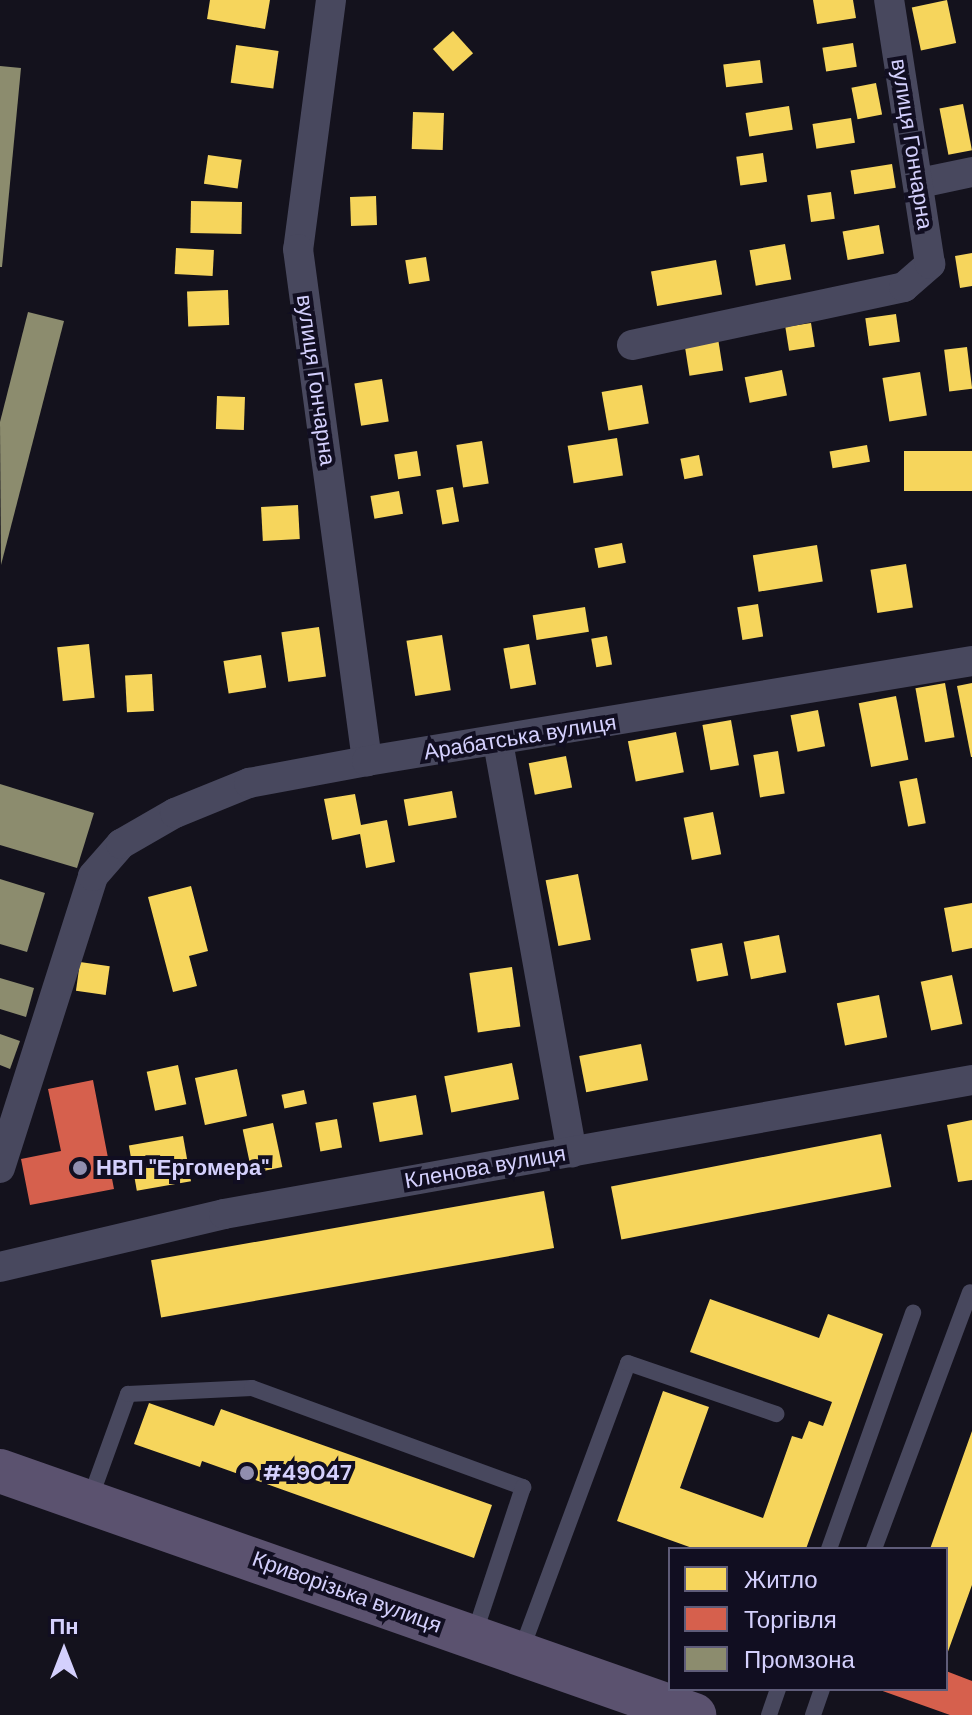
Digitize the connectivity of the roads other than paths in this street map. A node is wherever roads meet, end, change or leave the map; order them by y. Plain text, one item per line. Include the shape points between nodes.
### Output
1 (331, 0) edge
2 (889, 0) edge
3 (972, 172) edge
4 (920, 183) junction
5 (632, 345) dead end
6 (972, 661) edge
7 (498, 742) junction
8 (367, 761) junction
9 (972, 1080) edge
10 (572, 1152) junction
11 (0, 1168) edge
12 (0, 1267) edge
13 (970, 1292) edge
14 (913, 1313) dead end
15 (776, 1414) dead end
16 (0, 1471) edge
17 (89, 1501) junction
18 (830, 1547) edge
19 (875, 1547) edge
20 (474, 1637) junction
21 (520, 1653) junction
22 (777, 1691) edge
23 (821, 1691) edge
24 (694, 1715) edge
25 (769, 1715) edge
26 (813, 1715) edge

1 - 8 street, вулиця Гончарна via 298,249
2 - 4 street, вулиця Гончарна
3 - 4 street
4 - 5 street, вулиця Гончарна via 930,264 904,287
6 - 7 street, Арабатська вулиця
7 - 8 street, Арабатська вулиця
7 - 10 street
8 - 11 street, Арабатська вулиця via 249,783 175,813 121,844 93,876
9 - 10 street, Кленова вулиця
10 - 12 street, Кленова вулиця via 224,1214
13 - 19 lane
14 - 18 lane
15 - 21 lane via 628,1363
16 - 17 main road, Криворізька вулиця
17 - 20 main road, Криворізька вулиця
17 - 20 lane via 128,1394 252,1388 523,1487
20 - 21 main road, Криворізька вулиця
21 - 24 main road, Криворізька вулиця
22 - 25 lane
23 - 26 lane

